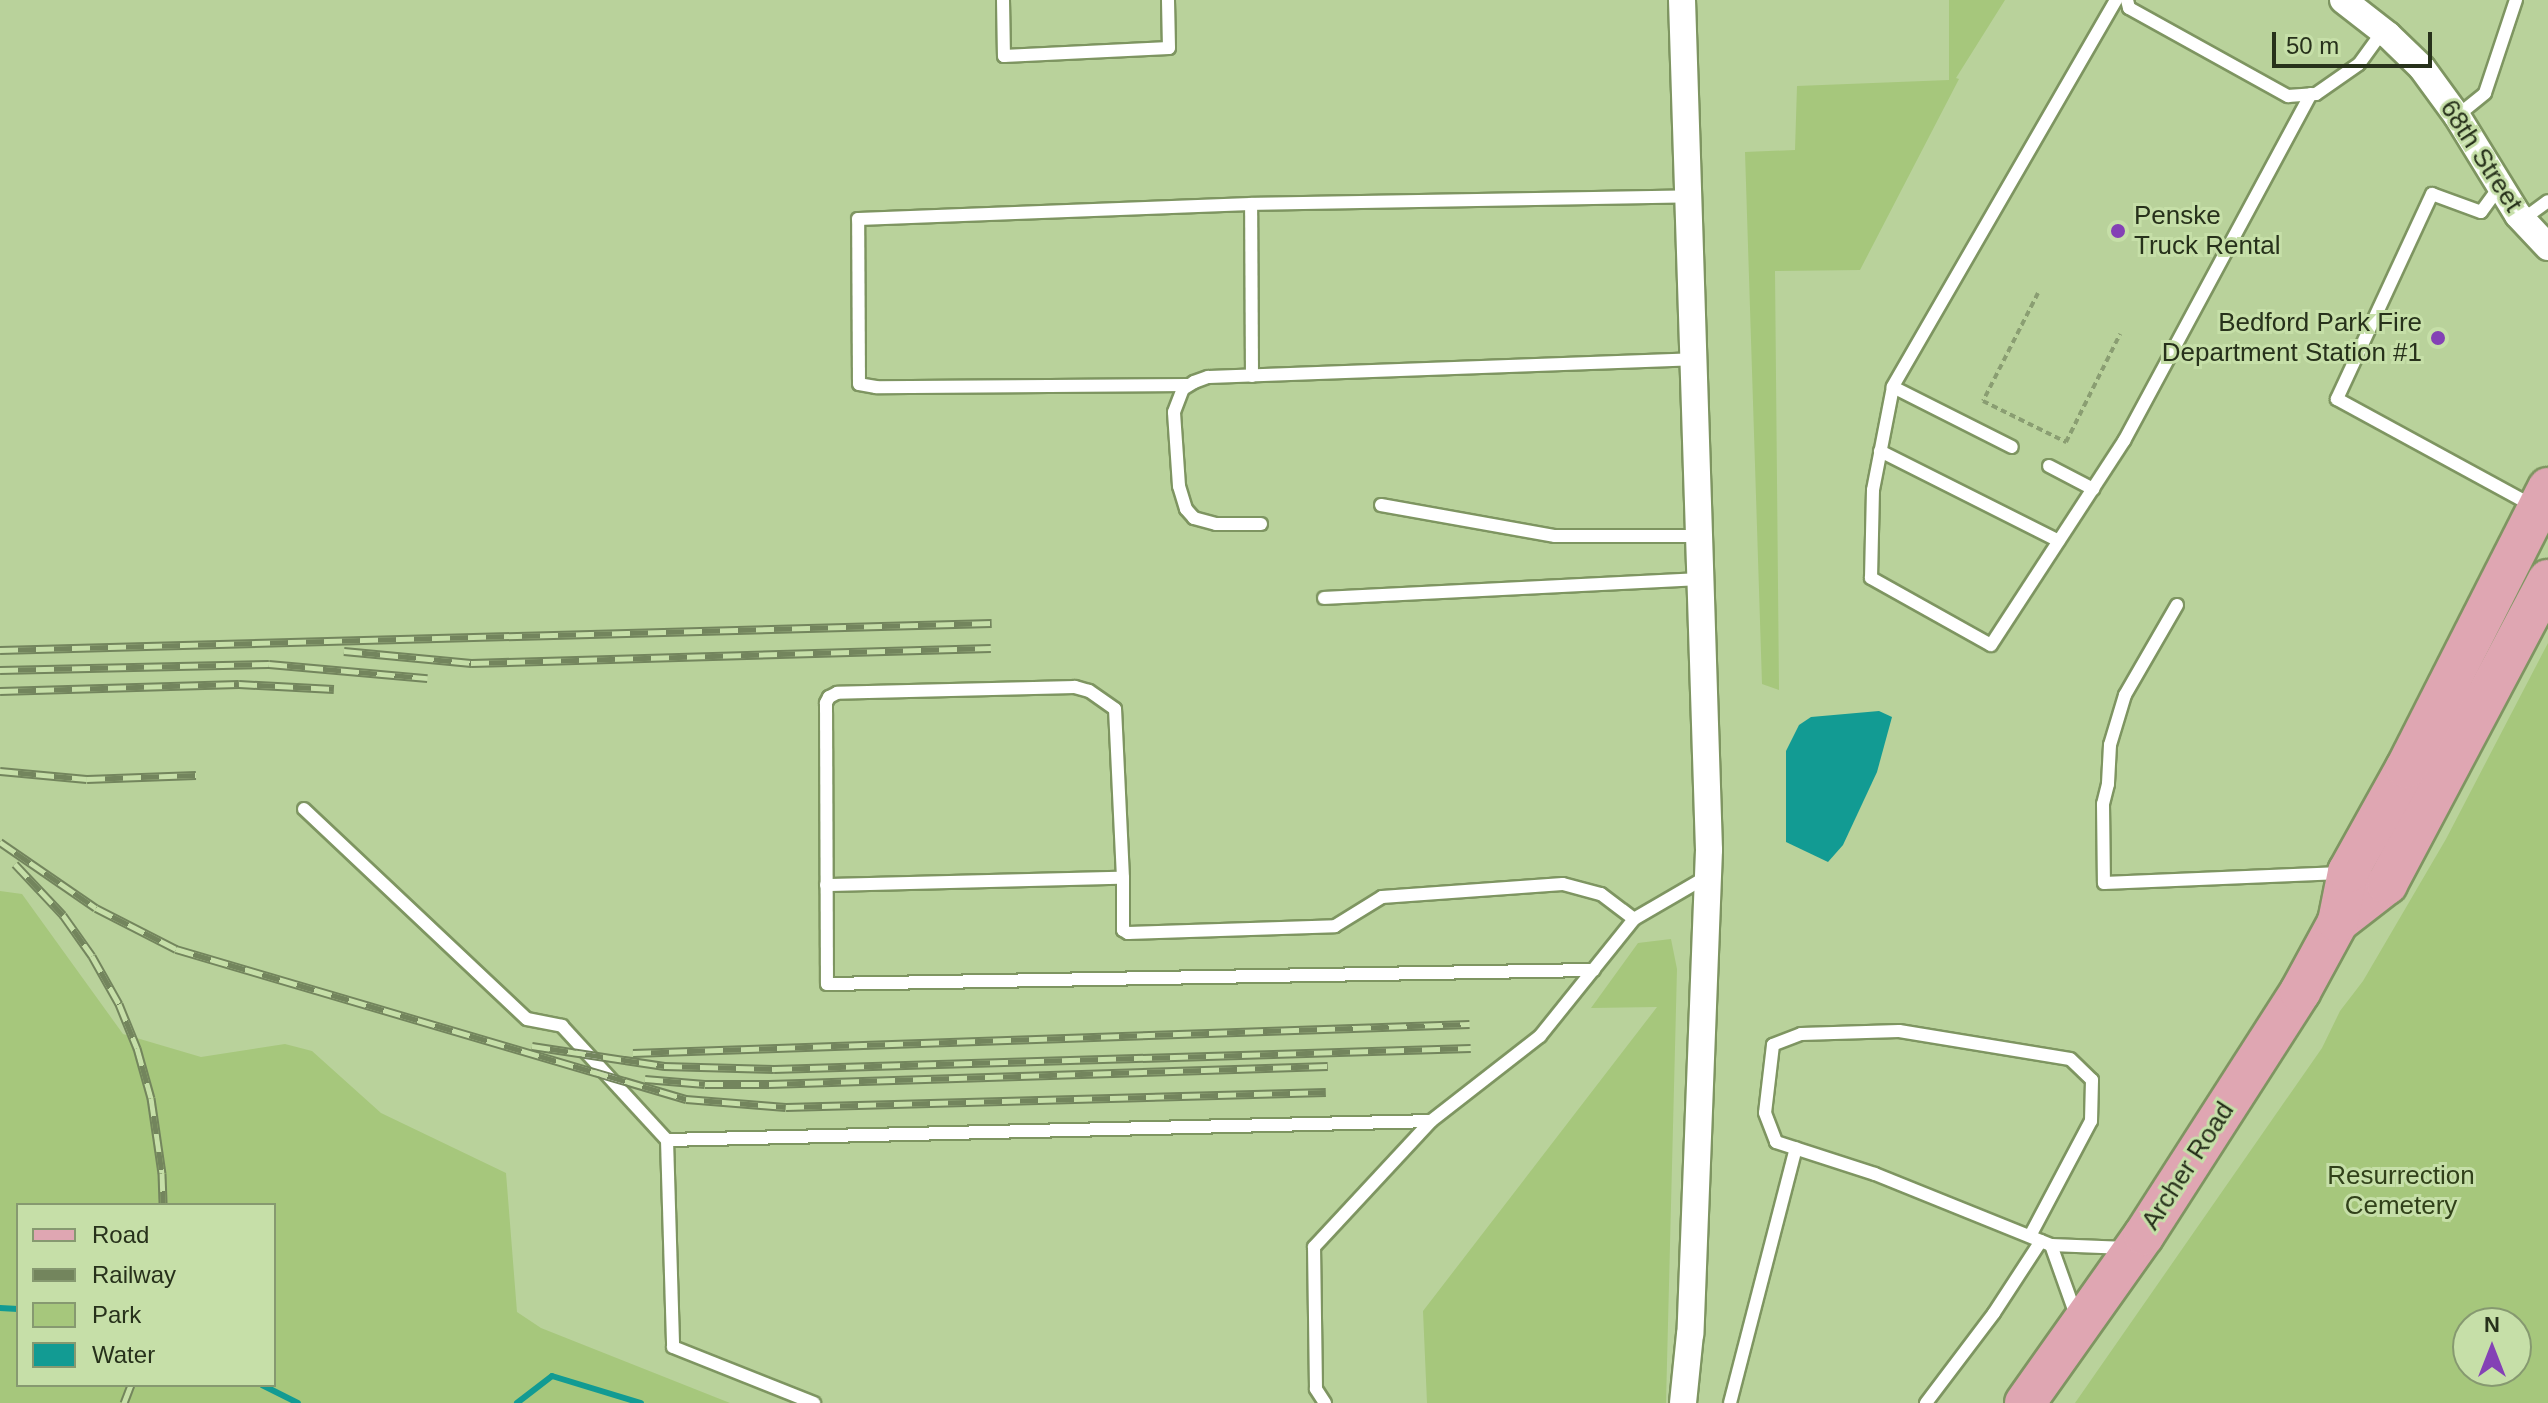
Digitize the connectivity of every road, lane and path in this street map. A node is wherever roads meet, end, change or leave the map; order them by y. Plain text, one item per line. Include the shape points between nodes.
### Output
1 (1003, 0) edge
2 (1168, 0) edge
3 (1682, 0) edge
4 (2116, 0) edge
5 (2127, 0) edge
6 (2343, 0) edge
7 (2516, 0) edge
8 (2383, 31) junction
9 (2311, 94) junction
10 (2457, 116) junction
11 (2500, 186) junction
12 (1689, 196) junction
13 (2548, 201) edge
14 (1251, 204) junction
15 (2522, 220) junction
16 (2548, 247) edge
17 (2038, 293) dead end
18 (2120, 334) dead end
19 (1694, 359) junction
20 (1252, 376) junction
21 (1188, 385) junction
22 (1893, 387) junction
23 (2012, 447) dead end
24 (1880, 451) junction
25 (2049, 466) dead end
26 (2093, 489) junction
27 (2542, 498) edge
28 (1381, 505) dead end
29 (1261, 524) dead end
30 (1699, 536) junction
31 (2059, 541) junction
32 (1700, 579) junction
33 (2548, 580) edge
34 (1324, 598) dead end
35 (2177, 605) dead end
36 (304, 809) dead end
37 (2348, 872) junction
38 (1708, 876) junction
39 (1123, 878) junction
40 (826, 885) junction
41 (1634, 919) junction
42 (2338, 922) junction
43 (1594, 970) junction
44 (1431, 1121) junction
45 (667, 1140) junction
46 (1796, 1148) junction
47 (2041, 1241) junction
48 (2134, 1248) junction
49 (2079, 1325) junction
50 (814, 1403) edge
51 (1325, 1403) edge
52 (1683, 1403) edge
53 (1730, 1403) edge
54 (1926, 1403) edge
55 (2025, 1403) edge

1 - 2 lane via 1004,56 1169,48
3 - 12 street
4 - 22 lane
5 - 9 lane via 2129,8 2288,96
6 - 8 street, 68th Street
7 - 10 lane via 2485,93
8 - 9 lane via 2359,64
8 - 10 street, 68th Street via 2422,68
9 - 26 lane
10 - 11 street, 68th Street
11 - 15 street, 68th Street
11 - 27 lane via 2481,212 2432,194 2337,399
12 - 14 lane
12 - 19 street
13 - 15 lane
14 - 20 lane
14 - 21 lane via 858,219 859,384
15 - 16 street, 68th Street
17 - 18 path via 1983,401 2066,442
19 - 20 lane
19 - 30 street
20 - 21 lane via 1208,377
21 - 29 lane via 1174,412 1179,486 1186,509 1194,518 1216,524
22 - 23 lane
22 - 24 lane
24 - 31 lane
24 - 31 lane via 1873,490 1871,578 1991,645
25 - 26 lane
26 - 31 lane
27 - 37 main road, Archer Road via 2421,740
28 - 30 lane via 1555,536
30 - 32 street
32 - 34 lane
32 - 38 street
33 - 42 main road, Archer Road via 2387,884
35 - 37 lane via 2125,695 2110,745 2103,804 2104,883
36 - 45 lane via 527,1019 562,1026
37 - 42 main road, Archer Road
38 - 41 lane
38 - 52 street
39 - 40 lane
39 - 40 lane via 1115,709 1075,687 829,697
39 - 41 lane via 1123,930 1128,933 1335,926 1382,897 1563,884 1601,894
40 - 43 lane via 827,984
41 - 43 lane
42 - 48 main road, Archer Road via 2300,992
43 - 44 lane via 1540,1036
44 - 45 lane
44 - 51 lane via 1314,1247 1316,1389
45 - 50 lane via 673,1347
46 - 47 lane
46 - 47 lane via 1776,1142 1765,1113 1773,1045 1801,1034 1899,1031 2070,1059 2092,1080 2091,1121
46 - 53 lane
47 - 48 lane
47 - 49 lane
47 - 54 lane
48 - 49 main road, Archer Road
49 - 55 main road, Archer Road

